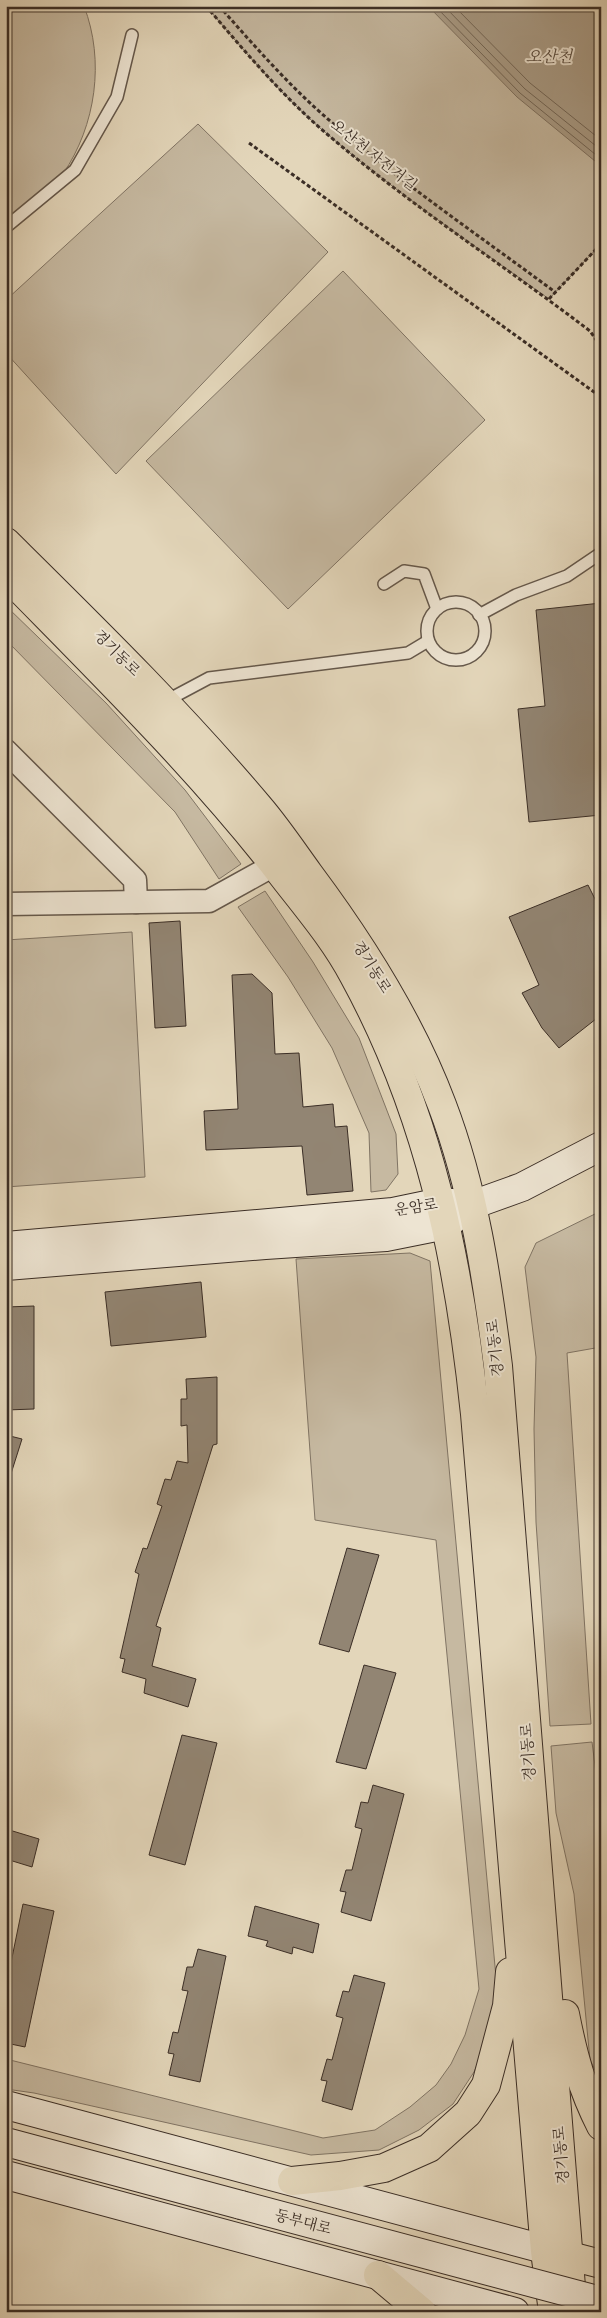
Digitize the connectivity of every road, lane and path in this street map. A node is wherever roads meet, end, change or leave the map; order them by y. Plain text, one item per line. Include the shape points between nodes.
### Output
1 (206, 6) edge
2 (219, 6) edge
3 (132, 35) dead end
4 (249, 142) dead end
5 (6, 227) edge
6 (601, 244) edge
7 (556, 292) junction
8 (549, 299) junction
9 (601, 347) edge
10 (601, 397) edge
11 (6, 542) edge
12 (601, 553) edge
13 (6, 576) edge
14 (384, 584) dead end
15 (437, 609) junction
16 (479, 615) junction
17 (428, 641) junction
18 (155, 709) junction
19 (6, 751) edge
20 (274, 865) junction
21 (136, 902) junction
22 (6, 904) edge
23 (601, 1146) edge
24 (472, 1205) junction
25 (444, 1214) junction
26 (6, 1246) edge
27 (6, 1266) edge
28 (533, 1811) junction
29 (517, 1898) junction
30 (6, 2105) edge
31 (601, 2126) edge
32 (6, 2142) edge
33 (6, 2175) edge
34 (292, 2181) junction
35 (380, 2205) junction
36 (558, 2254) junction
37 (601, 2264) edge
38 (372, 2273) junction
39 (601, 2301) edge
40 (422, 2312) edge
41 (515, 2312) edge
42 (553, 2312) edge
43 (573, 2312) edge

1 - 8 path, 오산천 자전거길 via 258,67 320,128
2 - 7 path via 321,113 412,186
3 - 5 lane via 117,97 75,170
4 - 10 path
6 - 7 path
7 - 8 path
8 - 9 path, 오산천 자전거길 via 590,331
11 - 18 main road, 경기동로
12 - 16 lane via 567,576 516,595
13 - 18 main road, 경기동로
14 - 15 lane via 404,571 424,574
15 - 16 lane via 450,602 460,602
15 - 17 lane via 428,621
16 - 17 lane via 484,638 480,647 466,658 457,660 439,655
17 - 18 lane via 408,653 209,678
18 - 20 main road, 경기동로 via 204,780
18 - 24 main road, 경기동로 via 260,809 360,946 423,1059 450,1128
19 - 21 street via 135,880
20 - 21 street via 209,901
20 - 25 main road, 경기동로 via 319,922 353,973 383,1031 409,1094
21 - 22 street
23 - 24 main road via 522,1187
24 - 25 main road, 운암로
24 - 28 main road, 경기동로 via 489,1288 498,1366
25 - 26 main road, 운암로 via 383,1212
25 - 27 main road, 운암로 via 386,1238
25 - 29 main road, 경기동로 via 468,1345
28 - 31 main road via 574,2062
28 - 36 main road, 경기동로
29 - 34 main road via 507,2006 486,2085 468,2113 429,2148 384,2168
29 - 36 main road, 경기동로
30 - 34 main road
32 - 39 main road, 동부대로, bridge
33 - 38 main road
34 - 35 main road
35 - 36 main road
35 - 38 main road via 385,2234
36 - 37 main road
36 - 42 main road, 경기동로
36 - 43 main road, 경기동로
38 - 40 main road
38 - 41 main road

